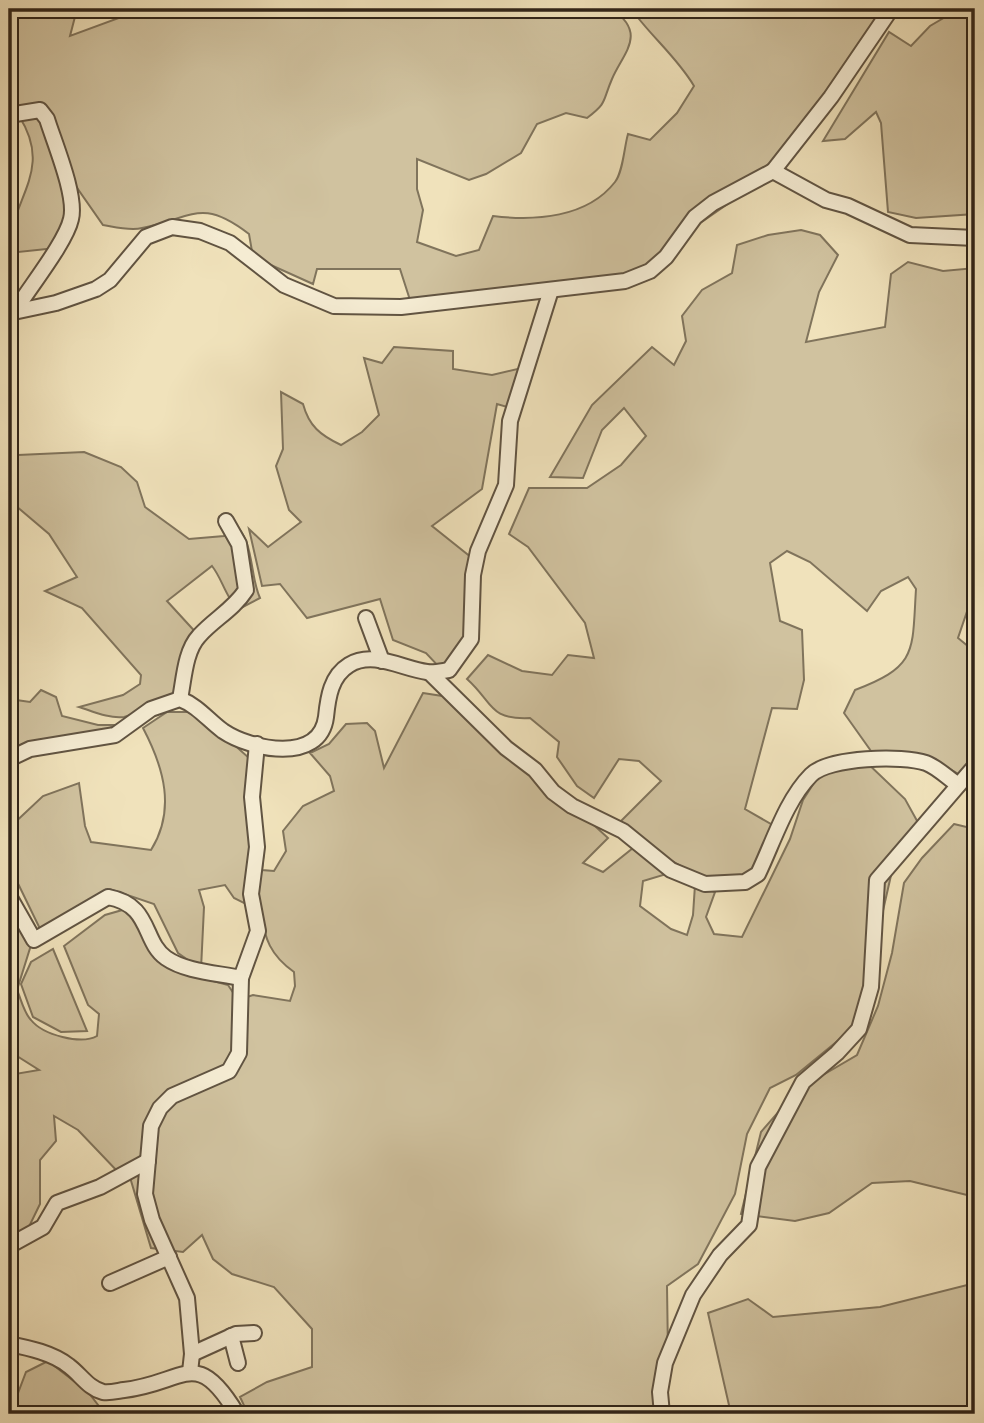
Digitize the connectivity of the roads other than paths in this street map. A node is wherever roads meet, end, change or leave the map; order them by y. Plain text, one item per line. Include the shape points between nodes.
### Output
1 (891, 9) edge
2 (9, 115) edge
3 (773, 171) junction
4 (975, 238) edge
5 (551, 290) junction
6 (12, 312) edge
7 (226, 521) dead end
8 (366, 618) dead end
9 (382, 661) junction
10 (430, 673) junction
11 (180, 699) junction
12 (257, 744) junction
13 (9, 759) edge
14 (975, 766) edge
15 (958, 785) junction
16 (9, 897) edge
17 (241, 978) junction
18 (148, 1161) junction
19 (9, 1242) edge
20 (169, 1257) junction
21 (110, 1283) dead end
22 (254, 1332) dead end
23 (232, 1336) junction
24 (9, 1344) edge
25 (192, 1354) junction
26 (238, 1363) dead end
27 (190, 1373) junction
28 (237, 1414) edge
29 (662, 1414) edge

1 - 3 street
2 - 6 street via 40,110 47,118 72,218
3 - 4 street via 826,200 911,235
3 - 5 street via 695,217 650,271 625,281
5 - 6 street via 401,307 334,306 284,285 230,243 200,231 172,227 146,237 110,280 96,289
5 - 10 street via 510,421 506,485 478,551 471,639 449,670
7 - 11 street via 239,544 246,590 238,603 198,636 190,651
8 - 9 street
9 - 10 street
9 - 12 street via 363,659 336,676 325,726 312,743 296,750
10 - 15 street via 553,792 623,831 671,870 705,884 745,881 758,874 796,797 824,765 867,758 927,763
11 - 12 street via 193,704 225,732
11 - 13 street via 150,709 115,735 30,749
12 - 17 street via 252,797 257,847 251,894 258,931
14 - 15 street
15 - 29 street via 877,880 871,987 859,1029 803,1082 758,1167 749,1225 720,1255 693,1295 665,1363
16 - 17 street via 34,940 108,897 122,899 138,913 164,957
17 - 18 street via 239,1054 229,1071 172,1096 160,1108 151,1126
18 - 19 street via 57,1203 43,1227
18 - 20 street via 145,1194
20 - 21 street
20 - 25 street via 187,1298
22 - 23 street
23 - 25 street
23 - 26 street
24 - 27 street via 34,1349 68,1365 92,1388 107,1393
25 - 27 street
27 - 28 street via 202,1374 221,1387

